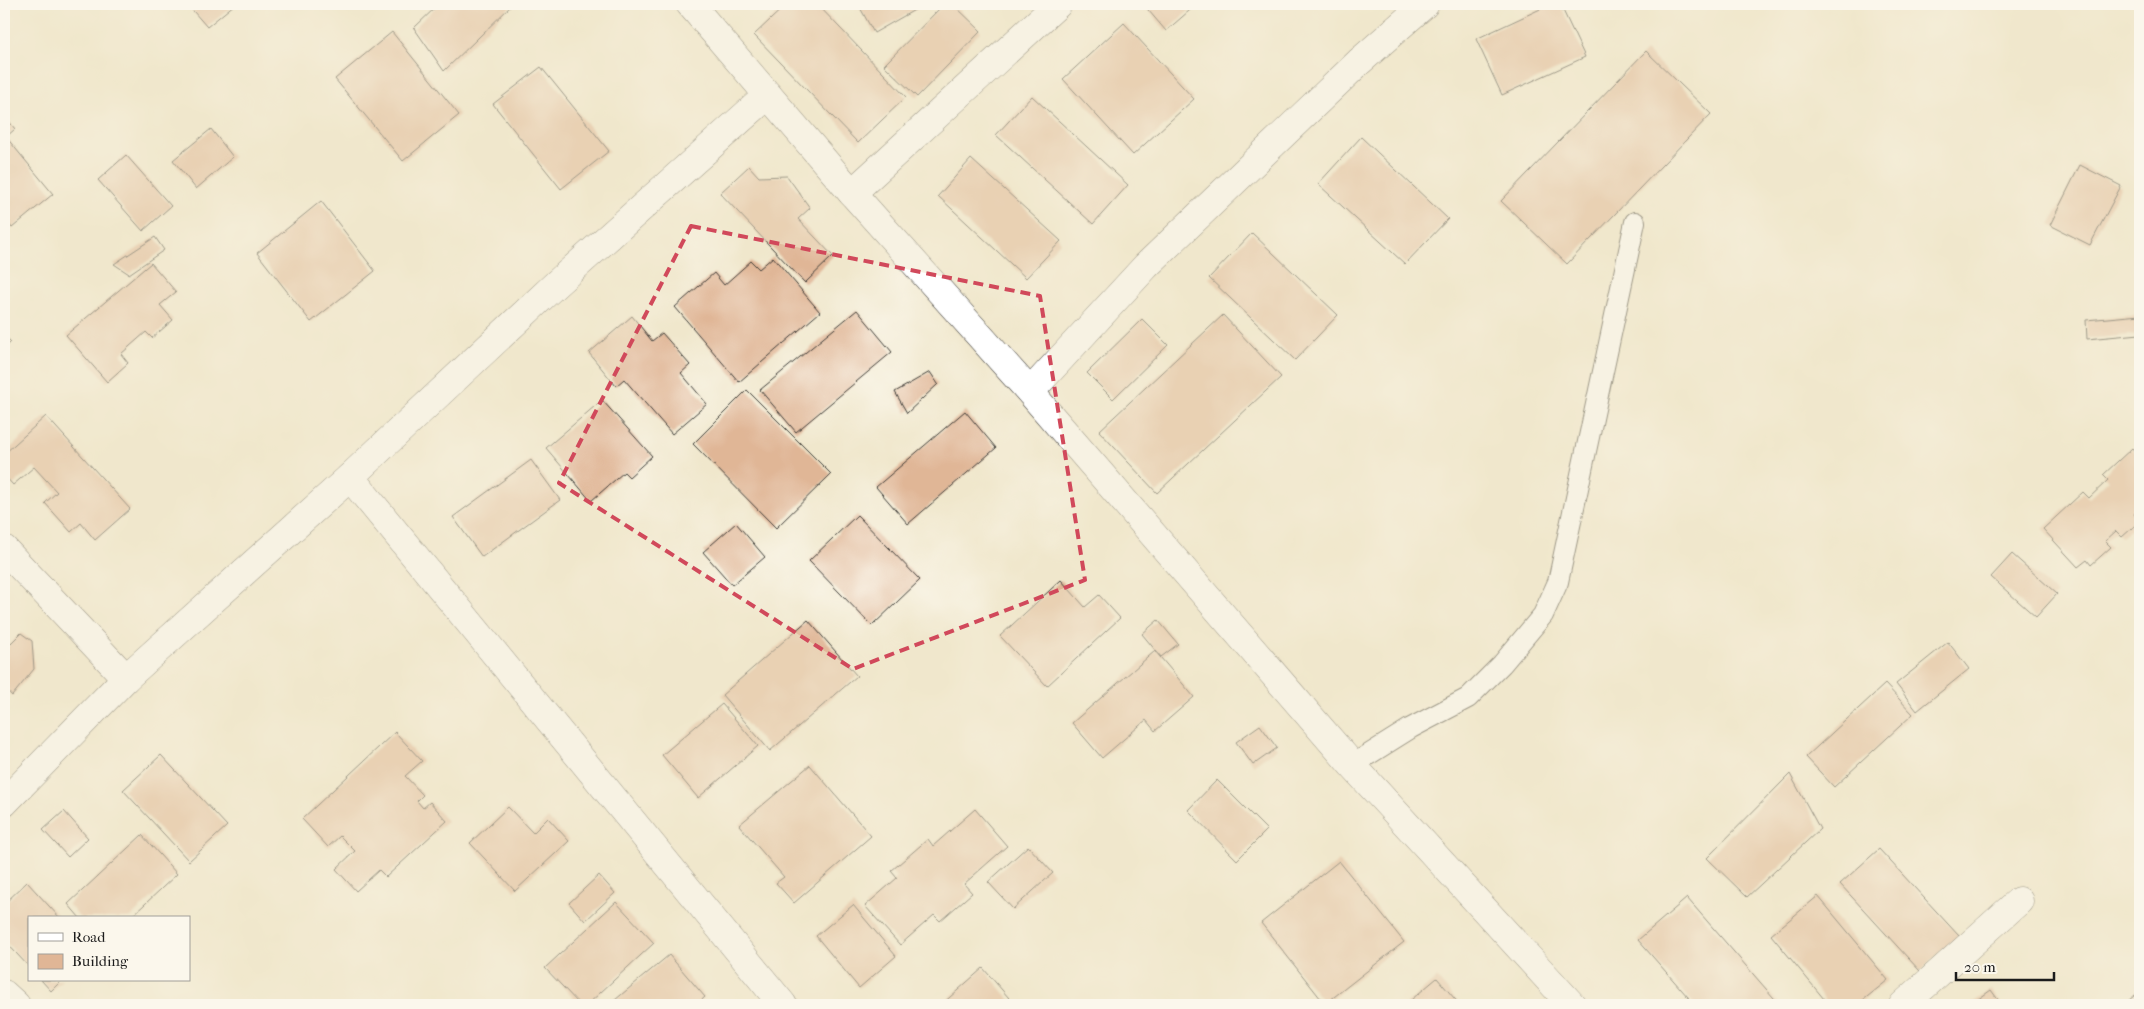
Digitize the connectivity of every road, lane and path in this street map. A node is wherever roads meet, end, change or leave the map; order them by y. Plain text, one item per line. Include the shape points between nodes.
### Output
1 (690, 4) edge
2 (1058, 4) edge
3 (1425, 4) edge
4 (768, 94) junction
5 (852, 193) junction
6 (1636, 222) dead end
7 (1030, 392) junction
8 (350, 476) junction
9 (4, 549) edge
10 (126, 678) junction
11 (1352, 765) junction
12 (4, 803) edge
13 (2019, 901) dead end
14 (4, 994) edge
15 (16, 1005) edge
16 (783, 1005) edge
17 (1572, 1005) edge
18 (1903, 1005) edge

1 - 4 street
2 - 5 street
3 - 7 street via 1359,62 1146,266
4 - 5 street
4 - 8 street
5 - 7 street
6 - 11 lane via 1558,582 1543,615 1468,698 1411,728
7 - 11 street
8 - 10 street
8 - 16 street
9 - 10 street
10 - 12 street
11 - 17 street
13 - 18 street
14 - 15 street

